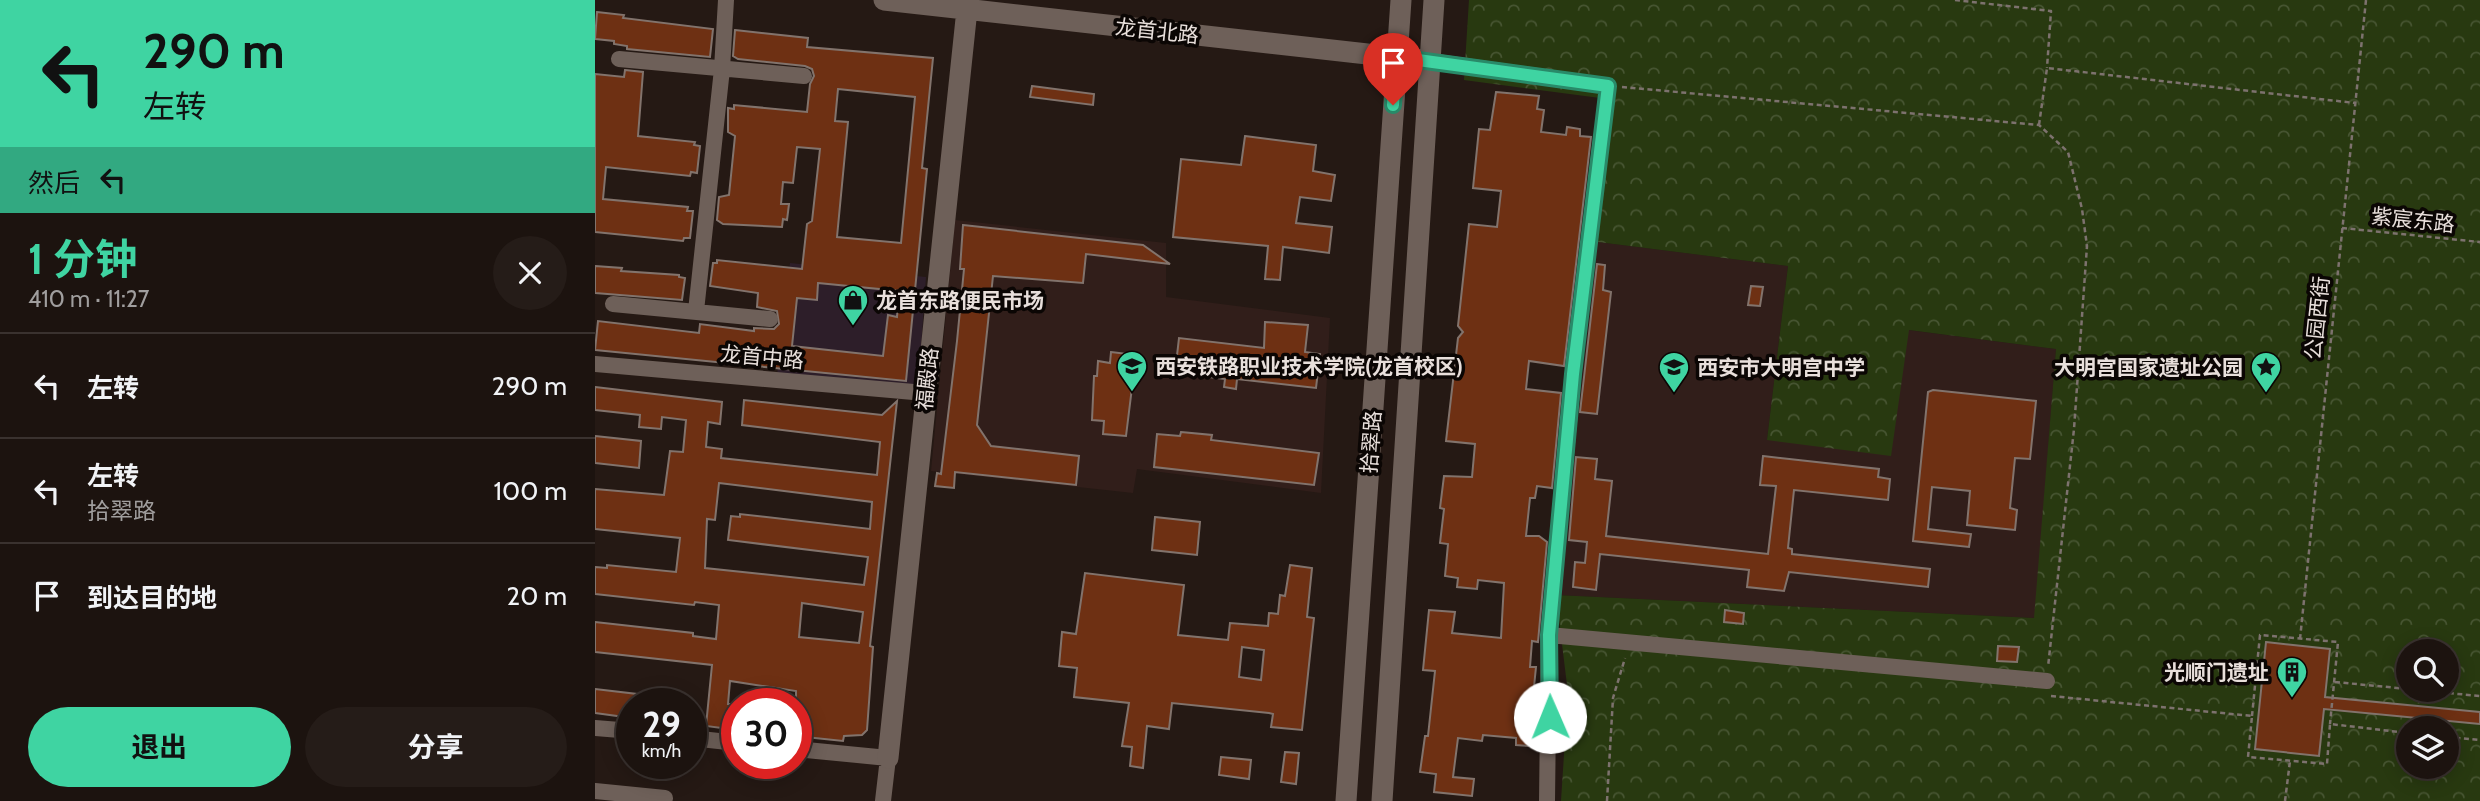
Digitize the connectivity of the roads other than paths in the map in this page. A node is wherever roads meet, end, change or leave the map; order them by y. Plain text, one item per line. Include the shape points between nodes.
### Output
1 (726, 0) edge
2 (884, 0) edge
3 (1401, 0) edge
4 (1434, 0) edge
5 (968, 5) edge
6 (1396, 57) junction
7 (619, 60) dead end
8 (1430, 61) junction
9 (722, 69) junction
10 (804, 76) dead end
11 (613, 304) dead end
12 (696, 312) junction
13 (769, 319) dead end
14 (595, 364) edge
15 (925, 393) junction
16 (1549, 635) junction
17 (2047, 681) road end
18 (595, 727) edge
19 (616, 730) edge
20 (812, 751) edge
21 (888, 758) junction
22 (595, 791) edge
23 (665, 798) dead end
24 (883, 801) edge
25 (1346, 801) edge
26 (1382, 801) edge
27 (1547, 801) edge

1 - 9 street
2 - 5 main road, 龙首北路
3 - 6 main road, 拾翠路
4 - 8 main road, 拾翠路
5 - 6 main road, 龙首北路
5 - 15 main road, 福殿路
6 - 8 main road, 龙首北路
6 - 25 main road, 拾翠路
7 - 9 street
8 - 16 street via 1608,86 1576,348
8 - 26 main road, 拾翠路
9 - 10 street
9 - 12 street
11 - 12 street
12 - 13 street
14 - 15 street, 龙首中路
15 - 21 main road, 福殿路
16 - 17 street
16 - 27 street
18 - 19 street
20 - 21 street
21 - 24 street
22 - 23 street

